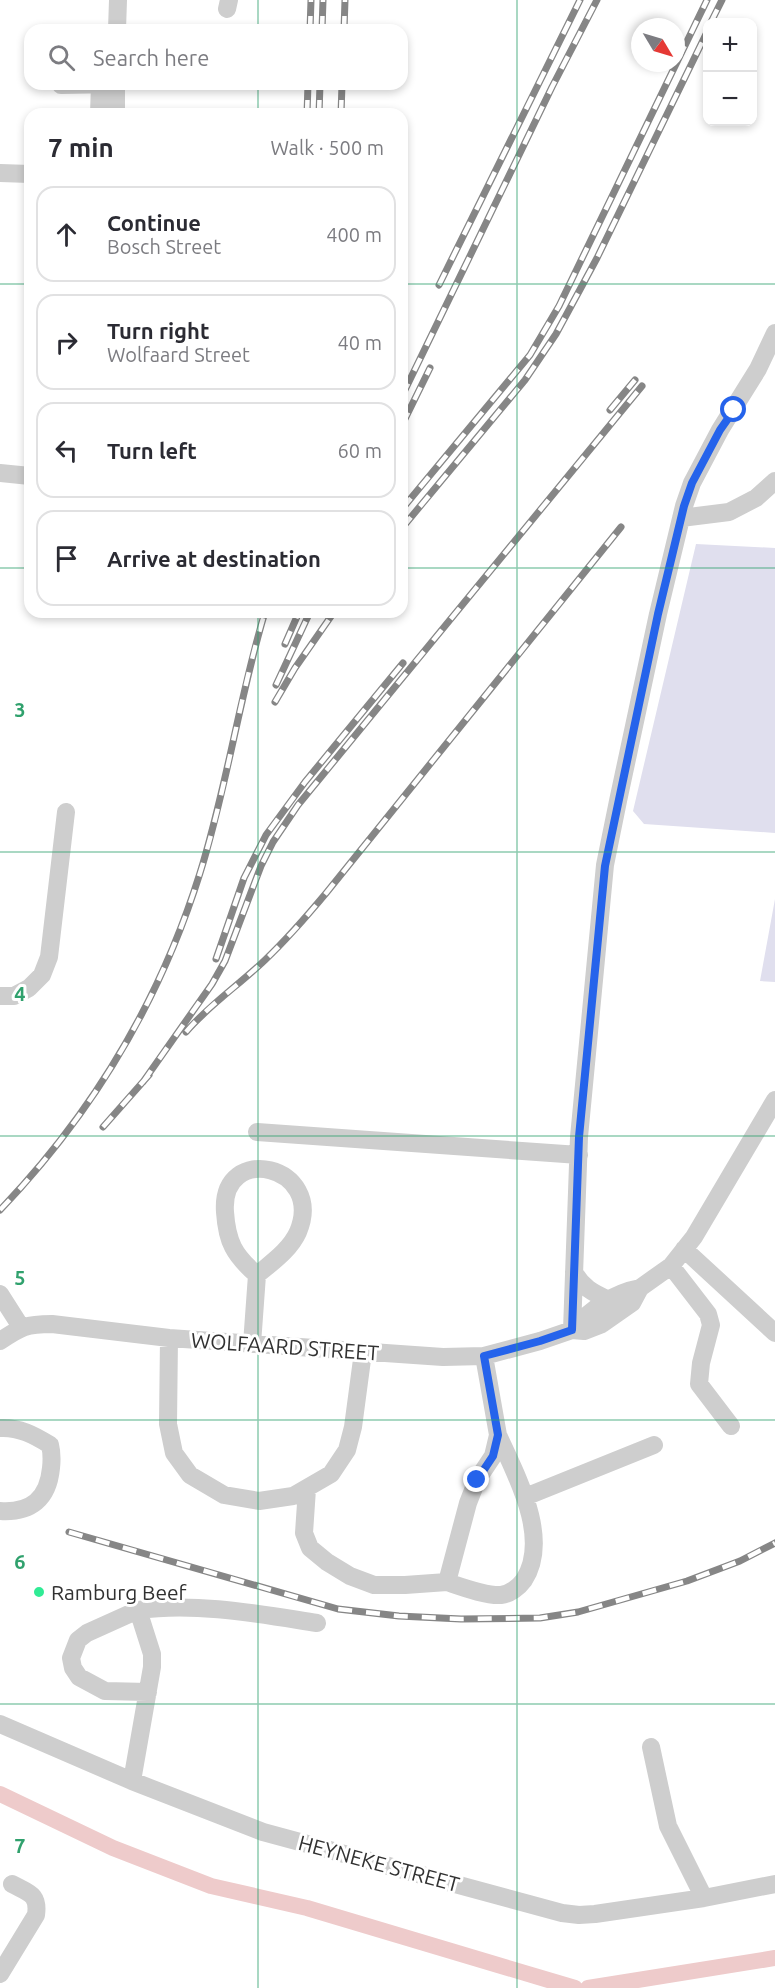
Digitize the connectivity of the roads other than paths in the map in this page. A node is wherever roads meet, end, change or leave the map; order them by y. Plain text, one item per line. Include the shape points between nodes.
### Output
1 (118, 0) edge
2 (117, 24) edge
3 (100, 90) edge
4 (116, 90) edge
5 (99, 108) edge
6 (116, 108) edge
7 (0, 173) edge
8 (24, 174) edge
9 (774, 338) edge
10 (0, 473) edge
11 (24, 475) edge
12 (775, 481) edge
13 (681, 518) junction
14 (66, 812) dead end
15 (0, 996) edge
16 (775, 1100) edge
17 (257, 1132) dead end
18 (579, 1155) junction
19 (684, 1249) junction
20 (670, 1266) junction
21 (574, 1272) junction
22 (257, 1275) junction
23 (640, 1288) junction
24 (0, 1294) edge
25 (609, 1300) junction
26 (21, 1327) junction
27 (572, 1330) junction
28 (775, 1333) edge
29 (170, 1338) junction
30 (0, 1341) edge
31 (252, 1344) junction
32 (363, 1352) junction
33 (484, 1356) junction
34 (732, 1426) dead end
35 (0, 1428) edge
36 (498, 1435) junction
37 (654, 1445) dead end
38 (306, 1489) junction
39 (525, 1497) junction
40 (0, 1511) edge
41 (447, 1582) junction
42 (138, 1610) junction
43 (317, 1623) dead end
44 (148, 1692) junction
45 (0, 1724) edge
46 (651, 1747) dead end
47 (132, 1781) junction
48 (12, 1884) dead end
49 (775, 1884) edge
50 (704, 1898) junction
51 (0, 1974) edge

1 - 2 street
3 - 5 street
4 - 6 street
7 - 8 street
9 - 13 street via 692,483
10 - 11 street
12 - 13 street via 756,498 729,512
13 - 18 street via 605,866
14 - 15 street via 49,957 42,975 29,988 14,996
16 - 19 street, WOLFAARD STREET
17 - 18 street
18 - 21 street
19 - 20 street, WOLFAARD STREET
19 - 28 street
20 - 23 street, WOLFAARD STREET
20 - 34 street via 708,1314 711,1325 699,1384
21 - 25 street via 580,1283
21 - 27 street
22 - 22 street via 287,1249 298,1233 303,1213 293,1182 277,1171 258,1168 234,1179 225,1205 235,1253
22 - 31 street
23 - 25 street, WOLFAARD STREET via 626,1290
23 - 27 street, WOLFAARD STREET via 632,1303 602,1324 584,1331
24 - 26 street
25 - 27 street, WOLFAARD STREET
26 - 29 street, WOLFAARD STREET via 52,1324
26 - 30 street, WOLFAARD STREET
27 - 33 street, WOLFAARD STREET
29 - 31 street, WOLFAARD STREET
29 - 38 street via 168,1424 174,1453 190,1476 224,1495 259,1501 293,1496
31 - 32 street, WOLFAARD STREET
32 - 33 street, WOLFAARD STREET
32 - 38 street via 347,1450 331,1474
33 - 36 street
35 - 40 street via 35,1436 50,1445 52,1454 50,1481 39,1501 22,1510
36 - 39 street
36 - 41 street via 493,1456 468,1503
37 - 39 street
38 - 41 street via 304,1533 310,1548 327,1562 374,1585
39 - 41 street via 534,1550 528,1573 519,1587 502,1595
42 - 43 street via 201,1609
42 - 44 street via 152,1654
42 - 44 street via 87,1633 78,1640 71,1658 79,1677 105,1691
44 - 47 street
45 - 47 street, HEYNEKE STREET
46 - 50 street via 668,1826
47 - 50 street, HEYNEKE STREET via 263,1832 562,1913 579,1915
48 - 51 street via 32,1895 38,1904 36,1916
49 - 50 street, HEYNEKE STREET

